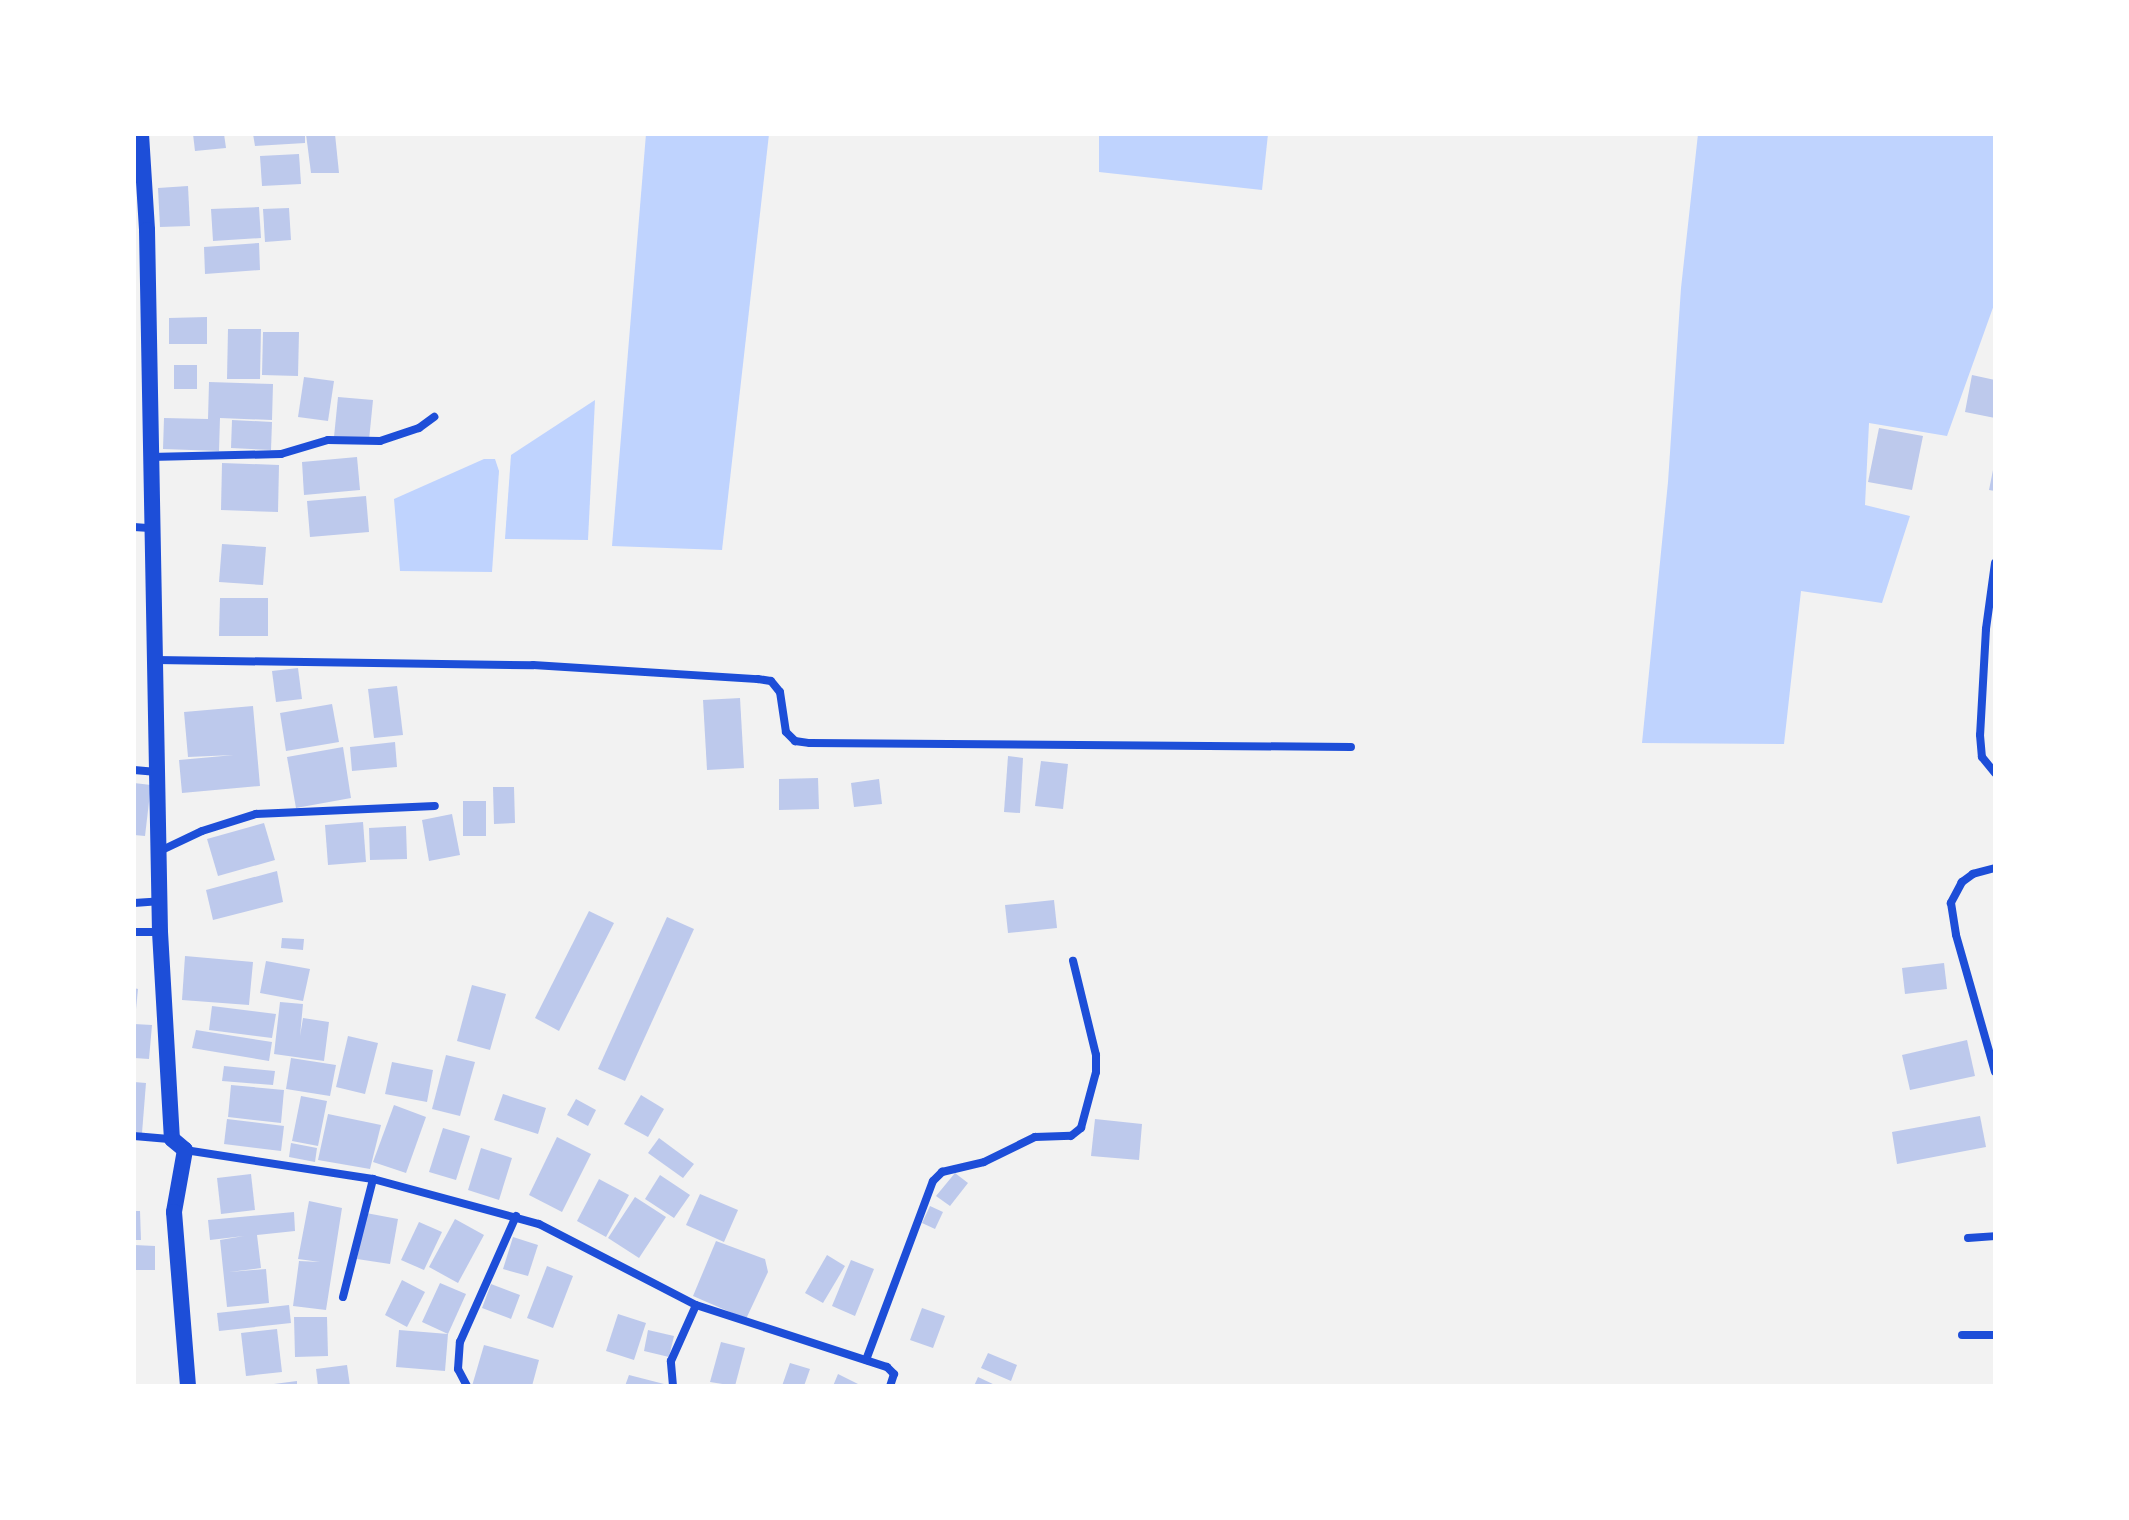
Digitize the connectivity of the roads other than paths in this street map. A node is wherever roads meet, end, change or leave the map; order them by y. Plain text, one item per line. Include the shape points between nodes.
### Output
1 (141, 134) edge
2 (434, 417) dead end
3 (149, 457) junction
4 (142, 528) edge
5 (1995, 563) edge
6 (1991, 630) edge
7 (156, 660) junction
8 (1351, 747) dead end
9 (134, 770) edge
10 (158, 772) junction
11 (1995, 773) edge
12 (435, 806) dead end
13 (162, 850) junction
14 (1995, 868) edge
15 (161, 901) junction
16 (134, 903) edge
17 (134, 932) edge
18 (160, 932) junction
19 (1073, 961) dead end
20 (1995, 1072) edge
21 (134, 1136) edge
22 (178, 1144) junction
23 (373, 1179) junction
24 (516, 1216) junction
25 (1995, 1236) edge
26 (1968, 1238) dead end
27 (343, 1297) dead end
28 (696, 1305) junction
29 (1962, 1335) dead end
30 (1995, 1335) edge
31 (866, 1360) junction
32 (892, 1382) edge
33 (188, 1386) edge
34 (467, 1386) edge
35 (673, 1386) edge

1 - 3 main road
2 - 3 street via 380,441 328,440 281,454
3 - 4 main road
4 - 7 main road
5 - 6 street
6 - 11 street via 1980,735 1982,757
7 - 8 street via 533,665 758,679 771,681 780,692 786,732 795,741 810,743
7 - 10 main road
9 - 10 street
10 - 13 main road
12 - 13 street via 256,814
13 - 15 main road
14 - 20 street via 1962,882 1951,903
15 - 16 street
15 - 18 main road
17 - 18 street
18 - 22 main road
19 - 31 street via 1096,1055 1081,1128 1071,1136 1035,1137 984,1162 942,1172 933,1181
21 - 22 street
22 - 23 street
22 - 33 main road via 174,1212
23 - 24 street
23 - 27 street
24 - 28 street via 562,1233
24 - 34 street via 460,1342 458,1369
25 - 26 street
28 - 31 street
28 - 35 street via 671,1361
29 - 30 street
31 - 32 street via 891,1370

